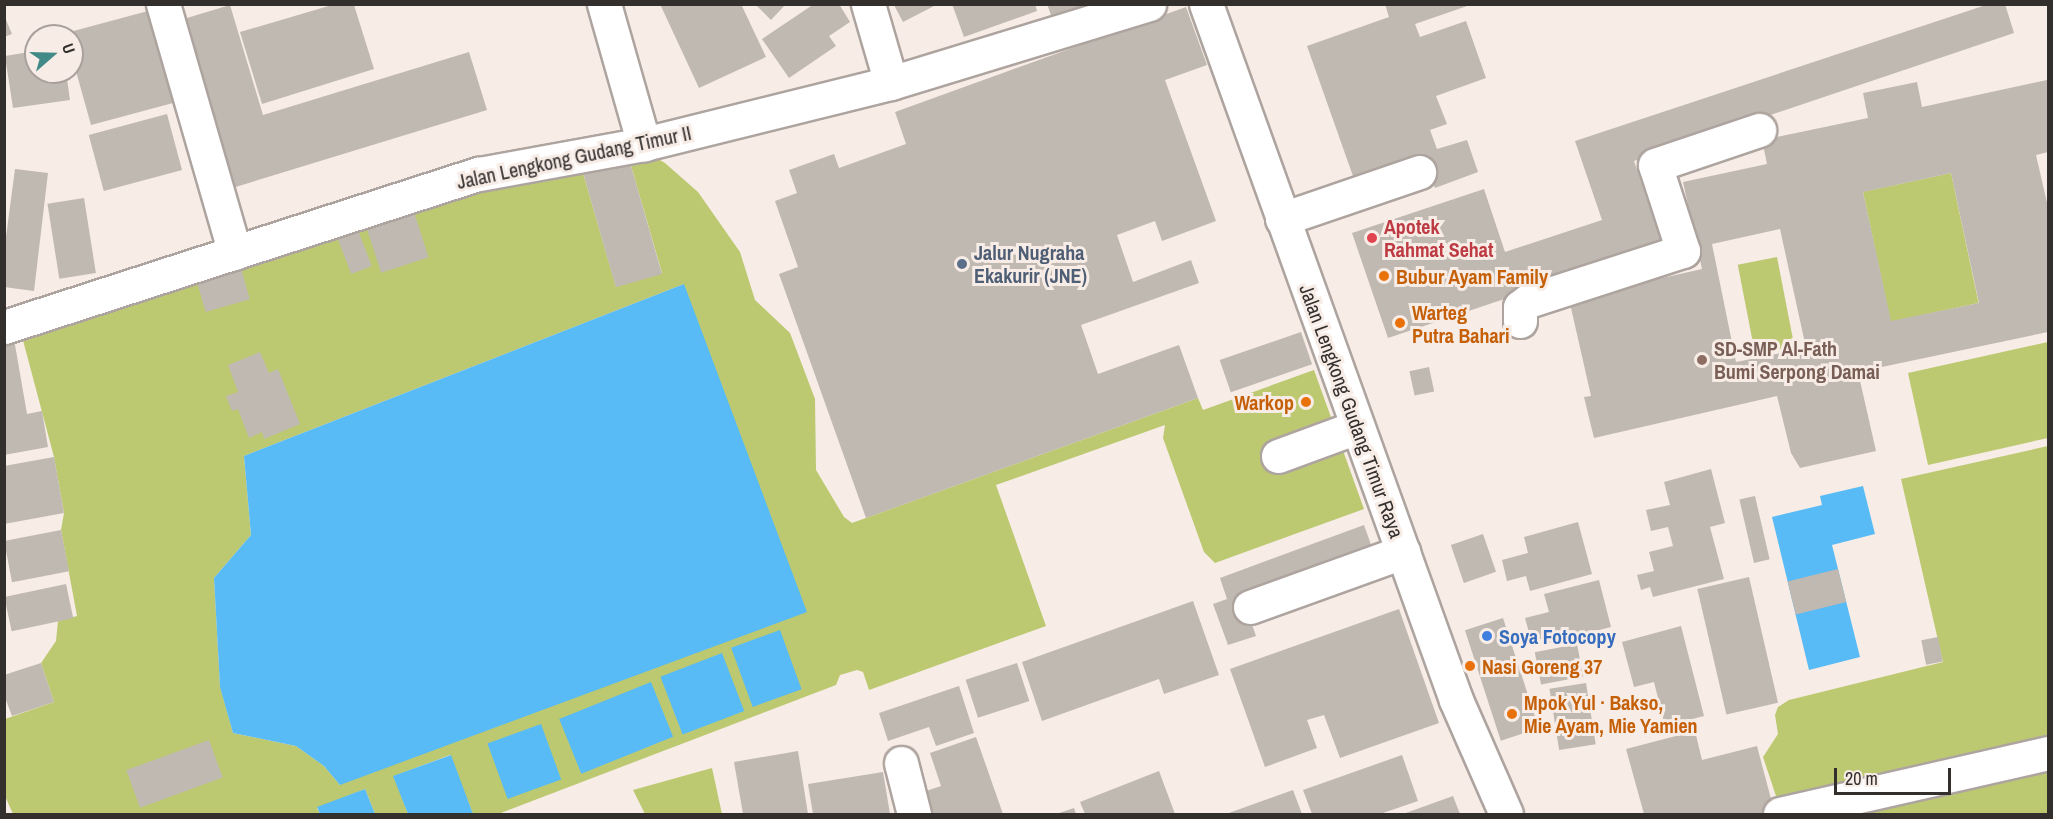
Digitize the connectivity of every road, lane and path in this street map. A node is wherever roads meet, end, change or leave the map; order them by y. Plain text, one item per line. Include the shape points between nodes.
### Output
1 (163, 4) edge
2 (604, 4) edge
3 (868, 4) edge
4 (1149, 4) edge
5 (1206, 4) edge
6 (891, 83) junction
7 (1760, 130) dead end
8 (644, 144) junction
9 (1419, 172) dead end
10 (1282, 219) junction
11 (236, 253) junction
12 (1520, 321) dead end
13 (4, 327) edge
14 (1357, 427) junction
15 (1278, 456) dead end
16 (1403, 552) junction
17 (1250, 607) dead end
18 (2049, 753) edge
19 (902, 763) dead end
20 (914, 814) edge
21 (1506, 814) edge
22 (1780, 814) edge

1 - 11 street
2 - 8 street
3 - 6 street
4 - 6 street, Jalan Lengkong Gudang Timur II
5 - 10 street, Jalan Lengkong Gudang Timur Raya
6 - 8 street, Jalan Lengkong Gudang Timur II
7 - 12 street via 1655,165 1683,251 1528,301 1520,307
8 - 11 street, Jalan Lengkong Gudang Timur II via 479,174
9 - 10 street
10 - 14 street, Jalan Lengkong Gudang Timur Raya
11 - 13 street, Jalan Lengkong Gudang Timur II
14 - 15 street
14 - 16 street, Jalan Lengkong Gudang Timur Raya
16 - 17 street
16 - 21 street, Jalan Lengkong Gudang Timur Raya via 1456,700
18 - 22 street
19 - 20 street

